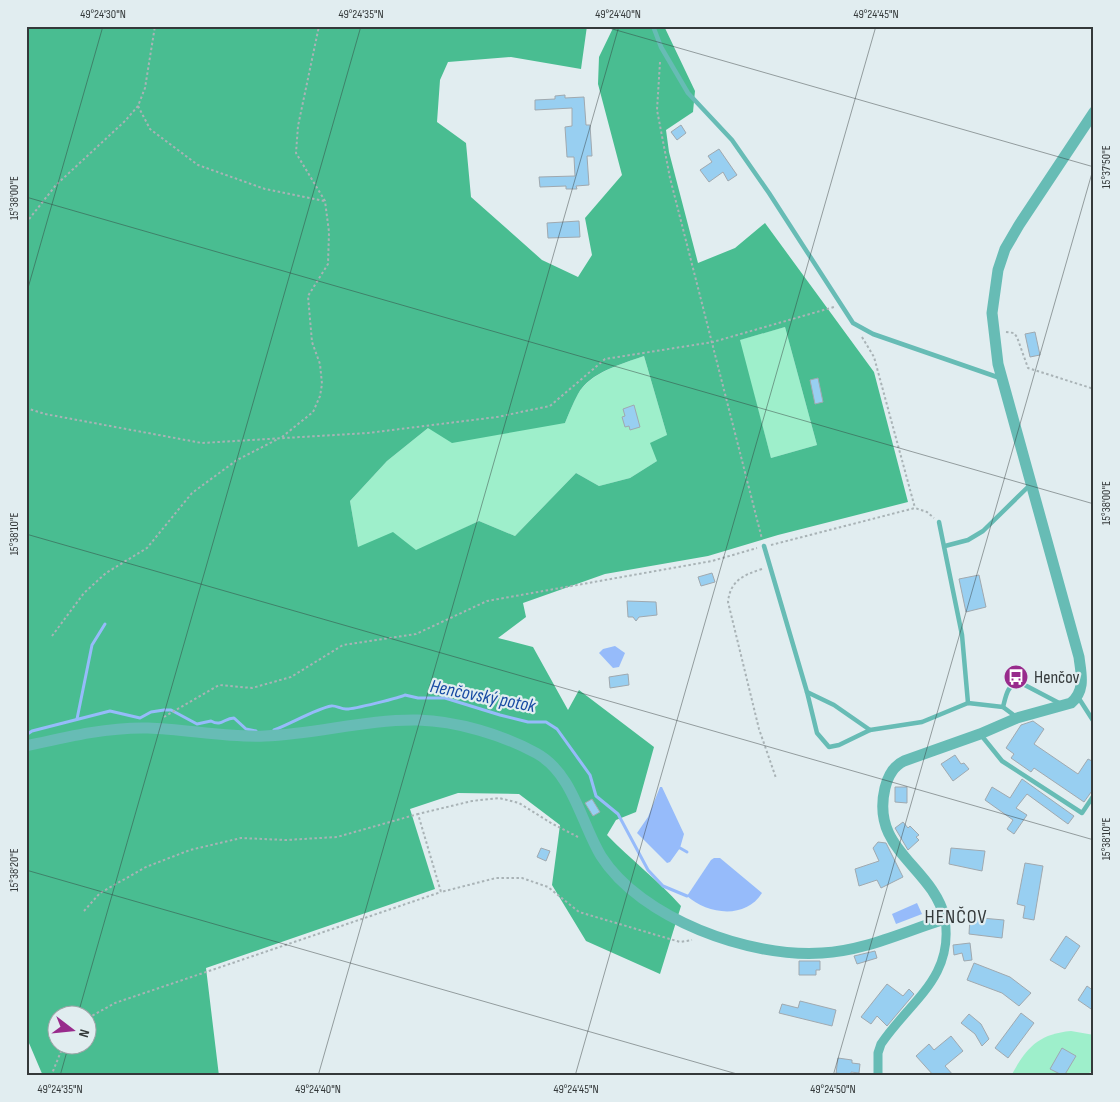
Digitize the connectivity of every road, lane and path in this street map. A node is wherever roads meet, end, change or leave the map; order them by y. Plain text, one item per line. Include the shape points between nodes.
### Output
1 (155, 26) edge
2 (319, 26) edge
3 (653, 26) edge
4 (661, 47) junction
5 (138, 106) junction
6 (1094, 112) edge
7 (325, 201) junction
8 (26, 223) edge
9 (840, 305) junction
10 (853, 323) junction
11 (993, 333) junction
12 (713, 342) junction
13 (1003, 378) junction
14 (1094, 389) edge
15 (26, 408) edge
16 (281, 438) junction
17 (1031, 484) junction
18 (915, 508) junction
19 (939, 522) joint
20 (764, 546) junction
21 (946, 546) junction
22 (769, 566) junction
23 (52, 636) dead end
24 (807, 692) junction
25 (1078, 697) junction
26 (968, 703) junction
27 (1062, 704) junction
28 (1003, 707) junction
29 (1017, 718) junction
30 (161, 719) dead end
31 (1094, 722) edge
32 (870, 730) junction
33 (980, 734) junction
34 (26, 746) edge
35 (776, 778) dead end
36 (1094, 795) edge
37 (418, 814) junction
38 (594, 844) junction
39 (441, 892) junction
40 (84, 911) dead end
41 (945, 919) junction
42 (698, 938) dead end
43 (98, 1012) edge
44 (60, 1054) edge
45 (52, 1076) edge
46 (878, 1076) edge

1 - 5 path via 145,88
2 - 7 path via 298,126 296,153
3 - 4 lane
4 - 9 lane via 688,92 732,140 769,193
4 - 12 path via 657,110 670,178
5 - 7 path via 150,129 198,165 265,189
5 - 8 path via 56,185
6 - 11 street via 1005,249 994,292
7 - 16 path via 329,232 328,264 308,296 312,342 320,364 320,396 313,412
9 - 10 lane
9 - 12 path
10 - 13 lane via 873,334
10 - 18 path via 874,357
11 - 13 street
11 - 14 path via 1008,332 1017,336 1028,368
12 - 16 path via 605,359 550,406 497,417 368,433
12 - 20 path
13 - 17 street
15 - 16 path via 202,443
16 - 23 path via 237,460 192,494 147,548 106,573 84,594
17 - 21 lane via 983,531 968,540
17 - 25 street via 1079,657 1082,678
18 - 19 path via 927,512
18 - 20 path
19 - 21 lane
20 - 22 lane
20 - 30 path via 712,561 487,601 416,634 344,646 291,677 252,688 220,685
21 - 26 lane via 962,635
22 - 24 lane
22 - 35 path via 745,574 734,583 728,602 759,729
24 - 32 lane via 834,705
24 - 32 lane via 817,732 829,747
25 - 27 street via 1071,703
25 - 31 lane
26 - 28 lane
26 - 32 lane via 922,722
27 - 28 lane via 1019,682 1008,688
27 - 29 street
28 - 29 lane
29 - 33 street
33 - 36 lane via 1002,761 1082,813
33 - 41 street via 898,764 888,777 882,801 884,824 890,837 929,886
34 - 38 street via 88,733 144,728 264,736 382,722 419,720 454,725 500,738 538,754 548,762 566,784
37 - 38 path via 472,800 498,798 519,803
37 - 39 path
37 - 40 path via 337,837 241,838 190,850 146,867 100,893
38 - 41 street via 622,883 647,904 686,924 770,951 824,953 864,947
39 - 42 path via 496,878 522,878 548,887 579,912 680,942
39 - 43 path via 115,1003
41 - 46 street via 947,941 940,968 928,988 881,1044
44 - 45 path

